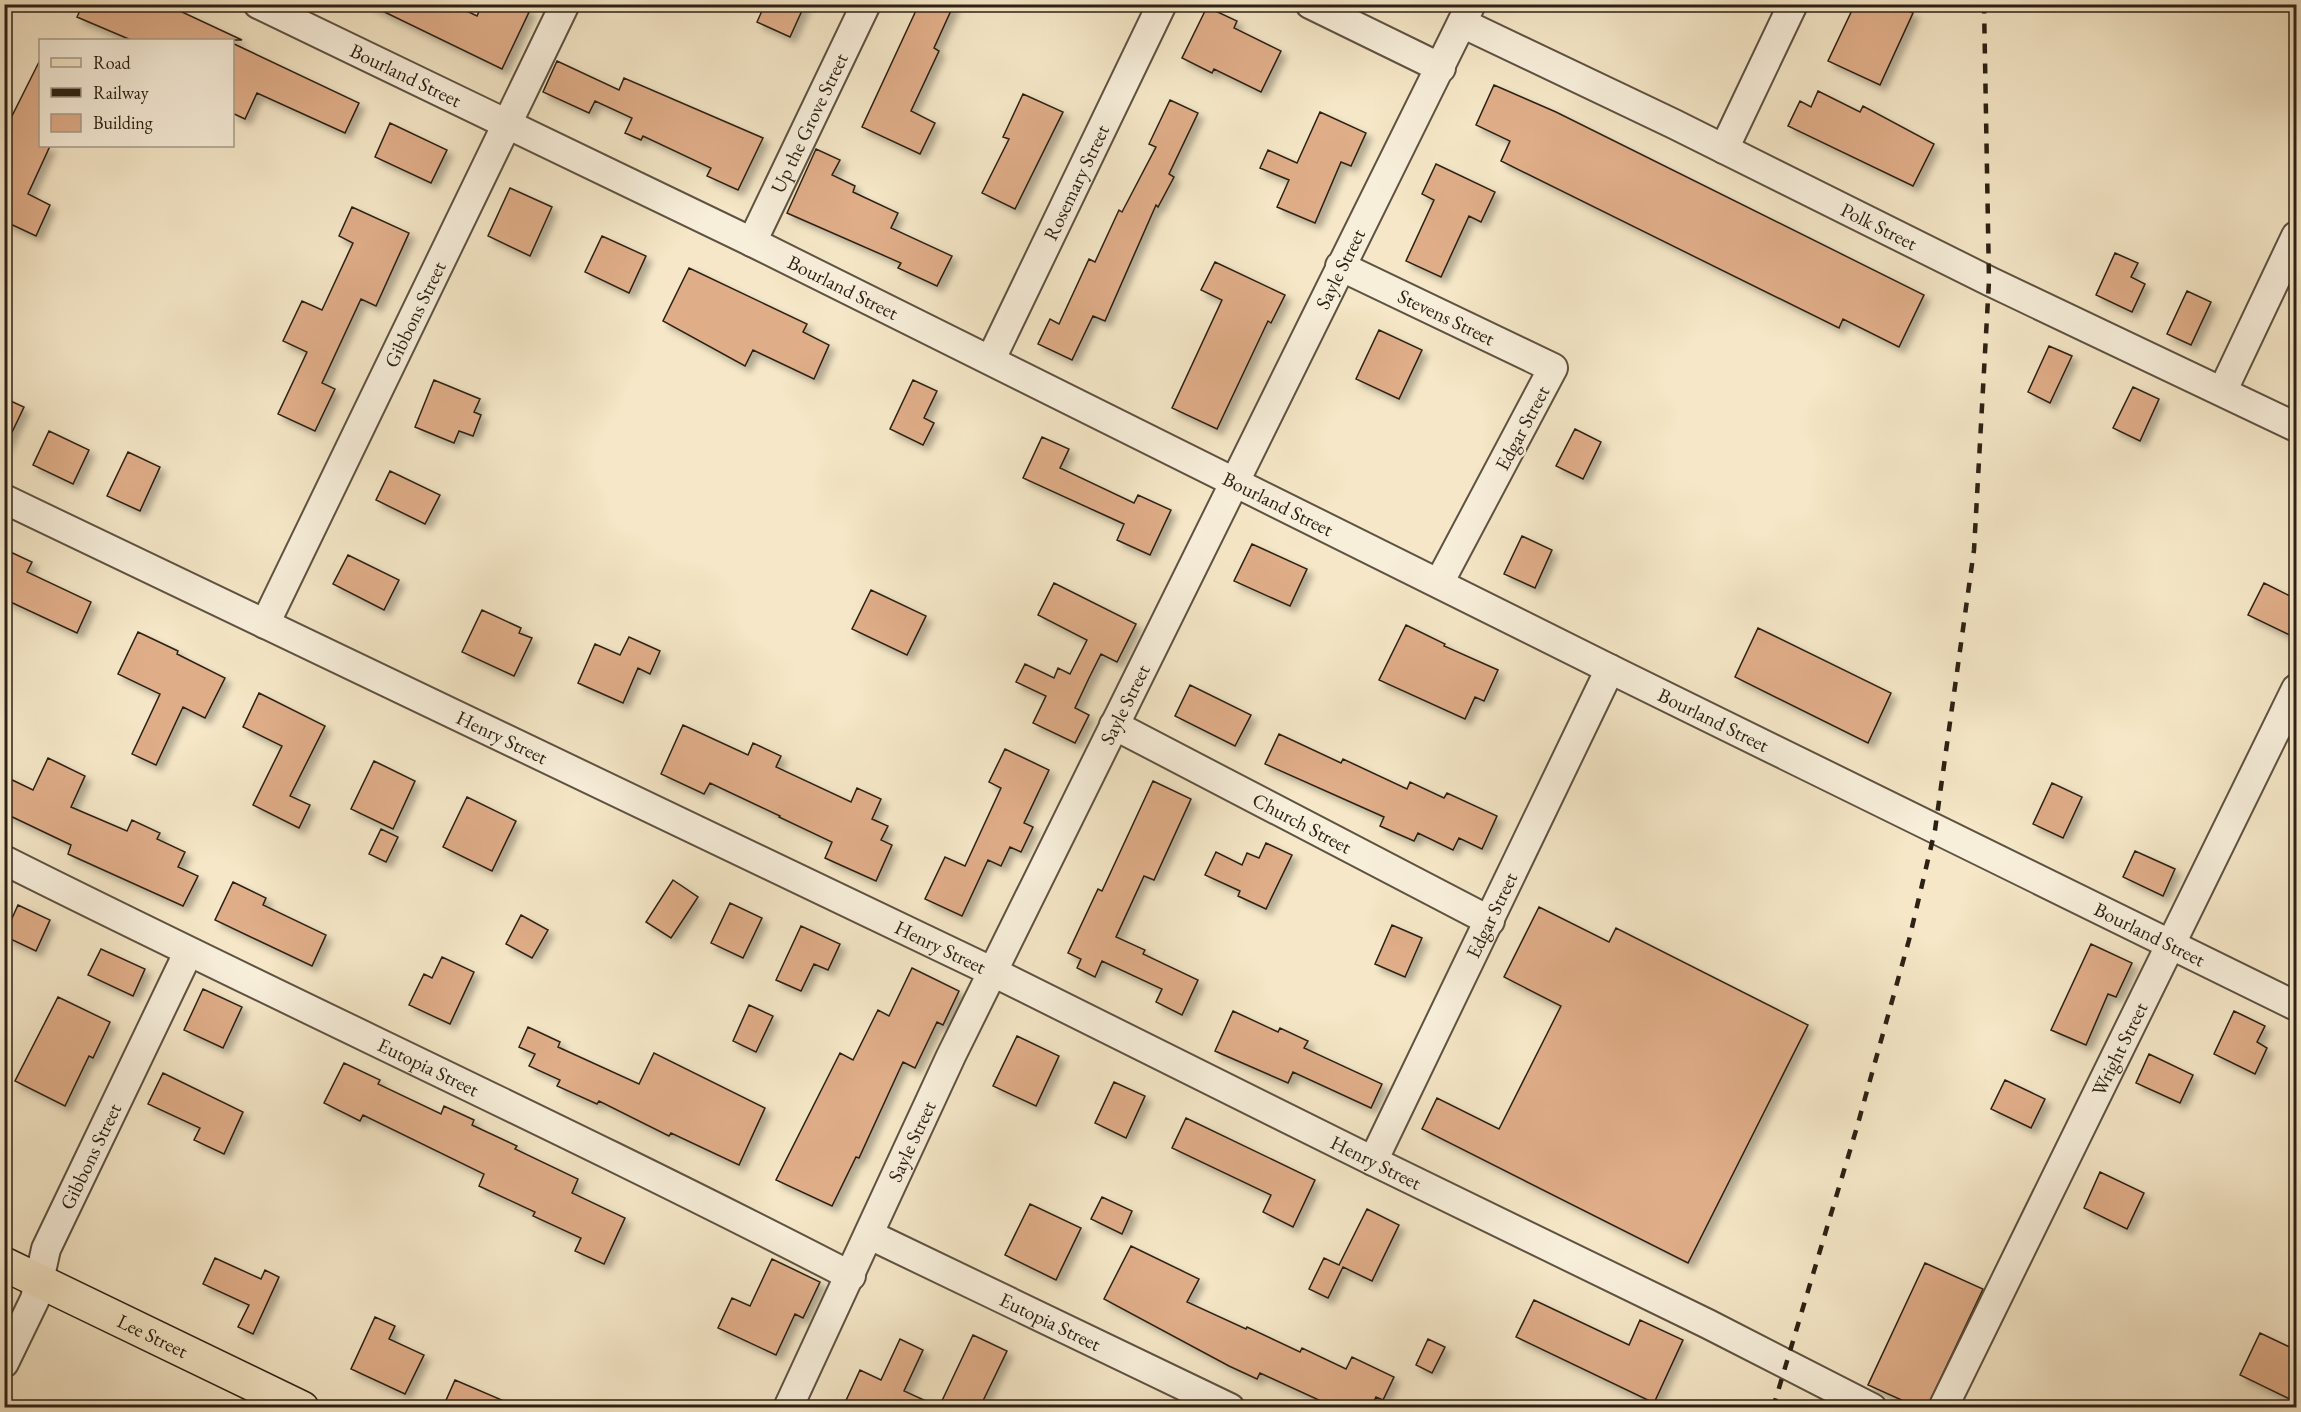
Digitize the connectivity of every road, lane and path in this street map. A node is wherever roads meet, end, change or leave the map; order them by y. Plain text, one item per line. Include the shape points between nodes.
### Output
1 (258, 4) edge
2 (564, 4) edge
3 (866, 4) edge
4 (1162, 4) edge
5 (1310, 4) edge
6 (1793, 4) edge
7 (1467, 14) edge
8 (1441, 68) junction
9 (507, 123) junction
10 (1724, 149) junction
11 (2296, 236) edge
12 (752, 242) junction
13 (1340, 266) junction
14 (991, 360) junction
15 (1553, 368) joint
16 (2223, 390) junction
17 (2296, 427) edge
18 (1234, 481) junction
19 (4, 499) edge
20 (1439, 584) junction
21 (265, 624) junction
22 (1610, 669) junction
23 (2296, 689) edge
24 (1114, 725) junction
25 (4, 860) edge
26 (1490, 921) junction
27 (2170, 946) junction
28 (188, 952) junction
29 (993, 972) junction
30 (2296, 1006) edge
31 (1373, 1161) junction
32 (870, 1235) junction
33 (4, 1264) edge
34 (851, 1276) junction
35 (37, 1279) junction
36 (4, 1363) edge
37 (302, 1407) edge
38 (788, 1407) edge
39 (1230, 1407) edge
40 (1872, 1407) edge
41 (1943, 1407) edge

1 - 9 street, Bourland Street
2 - 9 street, Gibbons Street
3 - 12 street, Up the Grove Street
4 - 14 street, Rosemary Street
5 - 8 street
6 - 10 street
7 - 8 street, Sayle Street
7 - 10 street, Polk Street
8 - 13 street, Sayle Street
9 - 12 street, Bourland Street
9 - 21 street, Gibbons Street
10 - 16 street, Polk Street via 1989,281
11 - 16 street
12 - 14 street, Bourland Street
13 - 15 street, Stevens Street
13 - 18 street, Sayle Street
14 - 18 street, Bourland Street
15 - 20 street, Edgar Street
16 - 17 street, Polk Street
18 - 20 street, Bourland Street
18 - 24 street, Sayle Street
19 - 21 street, Henry Street
20 - 22 street, Bourland Street
21 - 29 street, Henry Street
22 - 26 street, Edgar Street
22 - 27 street, Bourland Street
23 - 27 street, Wright Street
24 - 26 street, Church Street
24 - 29 street, Sayle Street
25 - 28 street, Eutopia Street
26 - 31 street, Edgar Street
27 - 30 street, Bourland Street
27 - 41 street, Wright Street
28 - 34 street, Eutopia Street via 726,1211
28 - 35 street, Gibbons Street via 46,1249
29 - 31 street, Henry Street
29 - 32 street, Sayle Street
31 - 40 street, Henry Street
32 - 34 street, Sayle Street
32 - 39 street, Eutopia Street
33 - 35 main road, Lee Street
34 - 38 street, Sayle Street
35 - 36 street, Gibbons Street via 35,1299
35 - 37 main road, Lee Street

